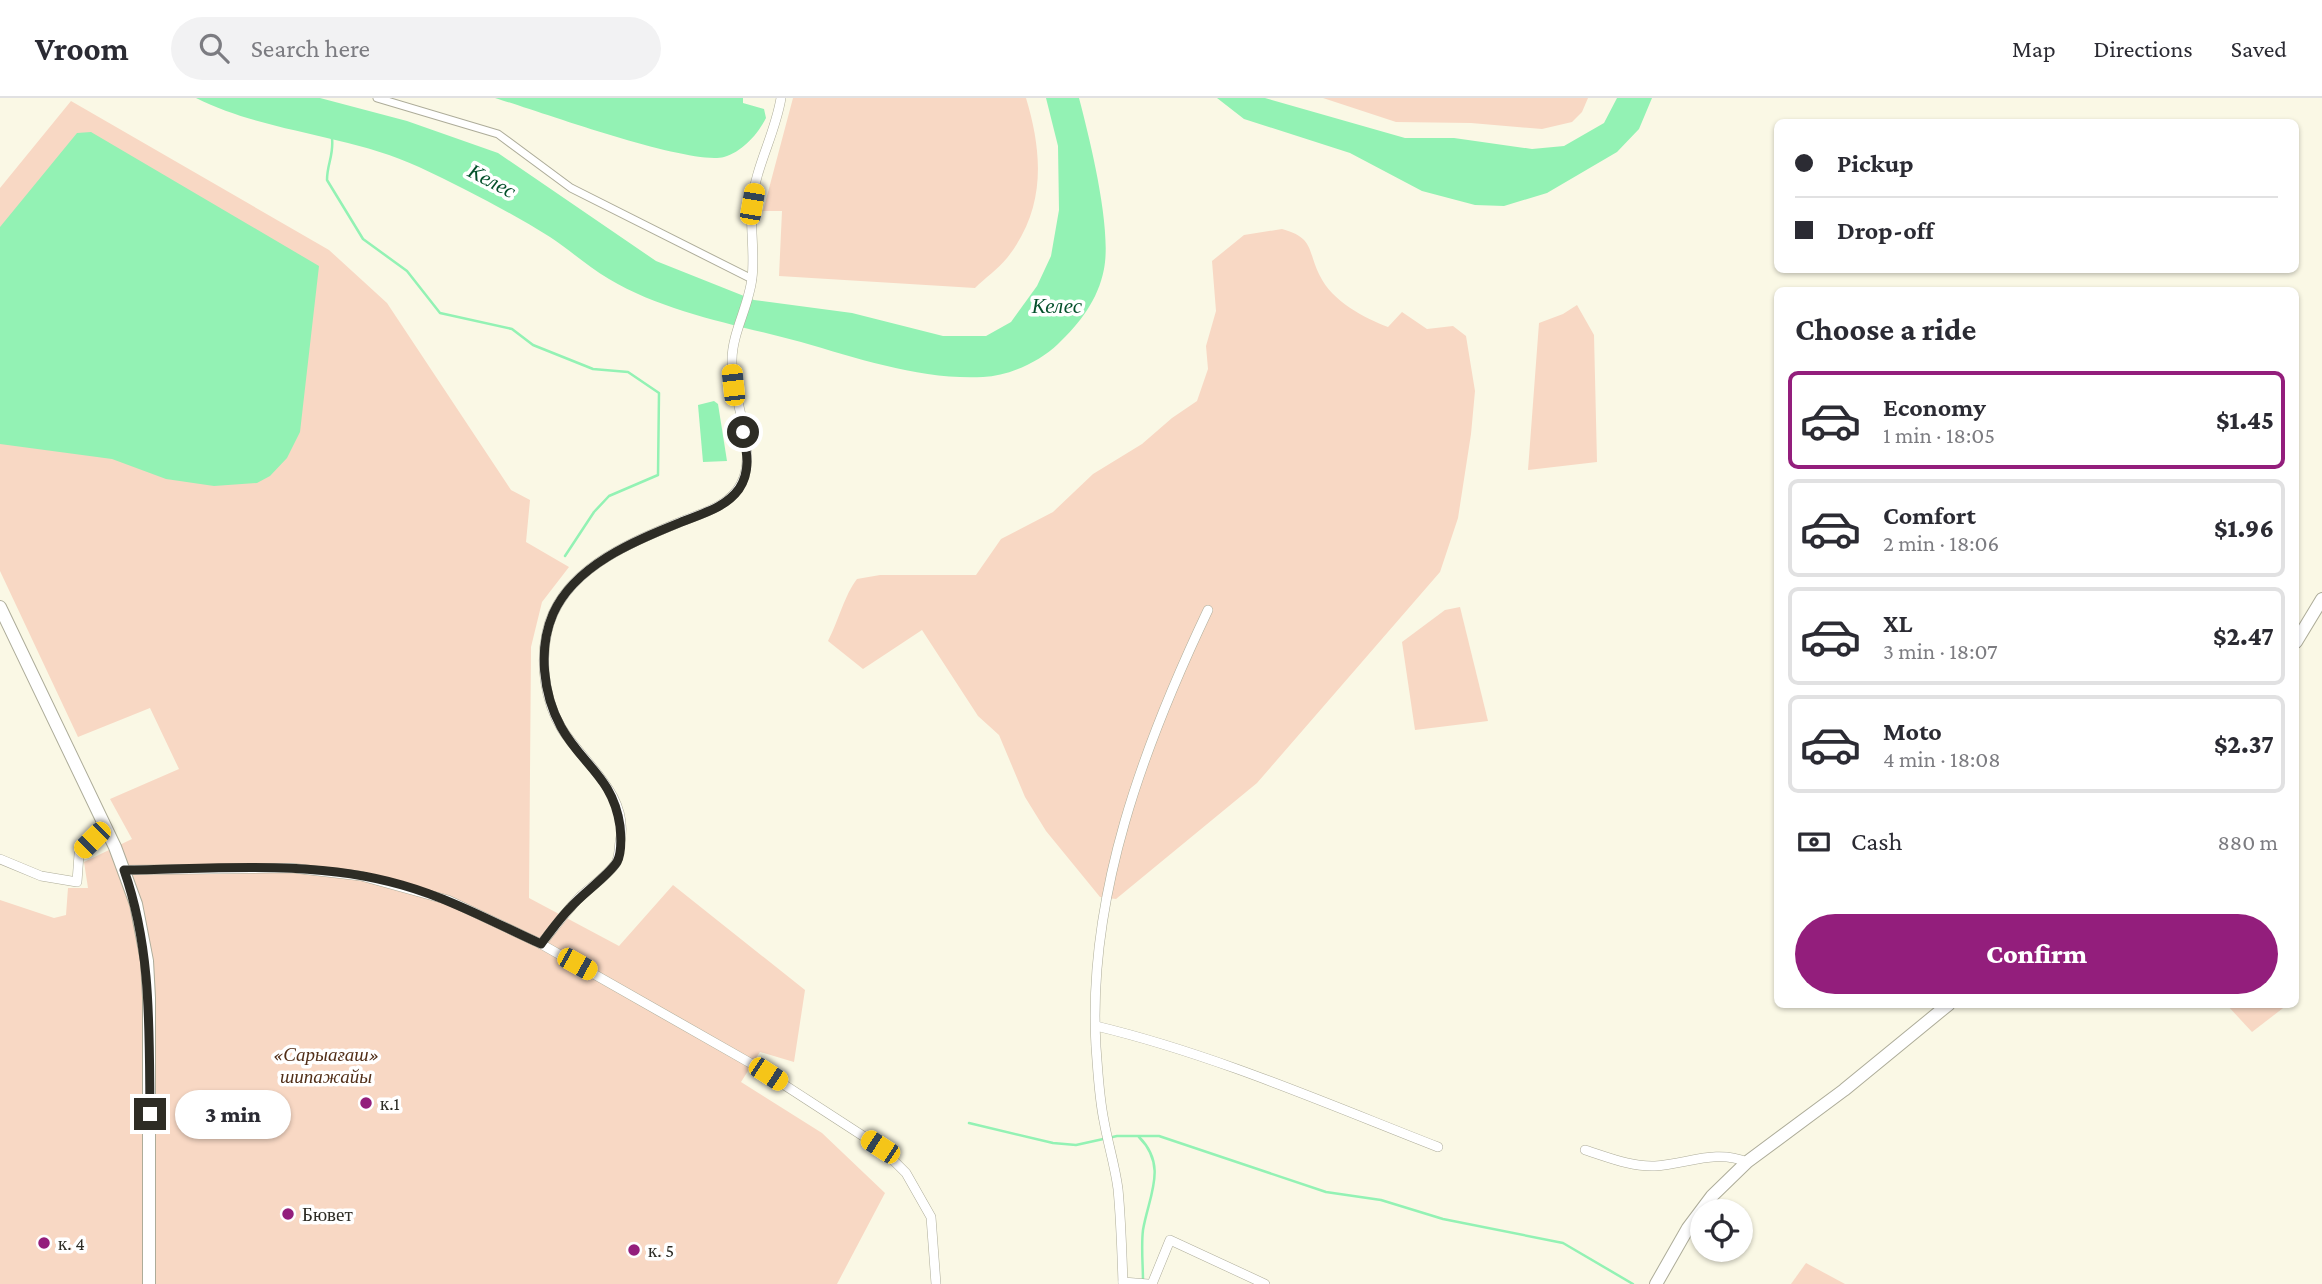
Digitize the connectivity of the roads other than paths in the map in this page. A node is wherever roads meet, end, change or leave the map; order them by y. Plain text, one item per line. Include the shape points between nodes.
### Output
1 (377, 98) edge
2 (781, 98) edge
3 (752, 279) junction
4 (2322, 599) edge
5 (0, 607) edge
6 (1208, 610) dead end
7 (2299, 637) edge
8 (106, 827) junction
9 (0, 859) edge
10 (124, 870) junction
11 (541, 944) junction
12 (1944, 1008) edge
13 (1096, 1026) junction
14 (1438, 1147) dead end
15 (1585, 1150) dead end
16 (1747, 1162) junction
17 (1123, 1283) edge
18 (149, 1284) edge
19 (936, 1284) edge
20 (1150, 1284) edge
21 (1265, 1284) edge
22 (1656, 1284) edge

1 - 3 street via 498,134 571,188
2 - 3 street via 752,204
3 - 11 street via 732,356 748,456 740,488 717,507 646,536 584,573 565,592 547,633 544,675 550,703 562,729 595,768 617,804 621,837 617,862 569,908
4 - 7 main road
5 - 8 main road
6 - 13 street via 1170,691 1122,832 1102,919
8 - 9 street via 79,853 77,882 41,876
8 - 10 main road
10 - 11 street via 292,868 361,876 448,900
10 - 18 main road via 147,961
11 - 19 street via 740,1057 880,1147 906,1173 931,1217
12 - 16 main road
13 - 14 street via 1154,1040 1257,1076
13 - 17 street via 1103,1118 1117,1187
15 - 16 street via 1634,1165 1722,1155
16 - 22 main road via 1688,1228
17 - 20 street
20 - 21 street via 1170,1240

